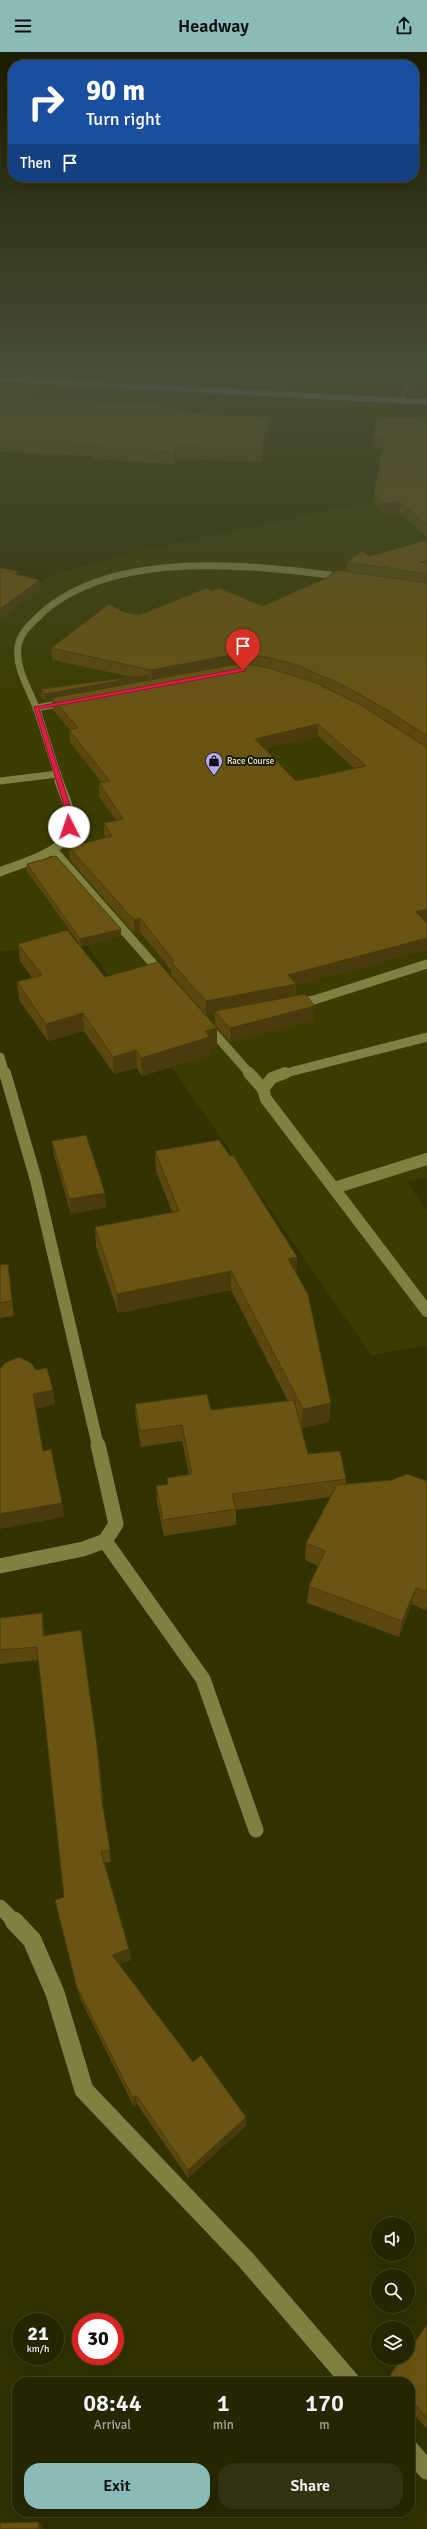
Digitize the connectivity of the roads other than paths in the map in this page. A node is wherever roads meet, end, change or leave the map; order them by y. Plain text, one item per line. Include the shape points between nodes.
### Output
1 (354, 579) edge
2 (74, 701) edge
3 (36, 708) junction
4 (58, 774) junction
5 (0, 781) edge
6 (53, 850) junction
7 (0, 872) edge
8 (427, 964) edge
9 (167, 980) edge
10 (284, 1005) edge
11 (218, 1018) edge
12 (427, 1037) edge
13 (0, 1057) edge
14 (263, 1089) junction
15 (427, 1159) edge
16 (334, 1188) junction
17 (427, 1311) edge
18 (105, 1541) junction
19 (0, 1566) edge
20 (256, 1830) dead end
21 (0, 1907) edge
22 (347, 2377) edge
23 (415, 2456) edge
24 (427, 2470) edge

1 - 3 street via 252,569 188,567 137,572 97,581 60,596 35,617 23,633 17,650 28,698
2 - 3 street
3 - 4 street
4 - 5 street
4 - 6 street via 71,818 68,836
6 - 7 street
6 - 9 street
8 - 10 street via 314,1000
11 - 14 street via 201,1018
12 - 14 street via 289,1071 272,1078
13 - 18 street via 36,1180 116,1524
14 - 16 street via 266,1099
15 - 16 street
16 - 17 street
18 - 19 street via 83,1549
18 - 20 street via 203,1679
21 - 22 street via 32,1940 55,1993 84,2090 246,2260
23 - 24 street

